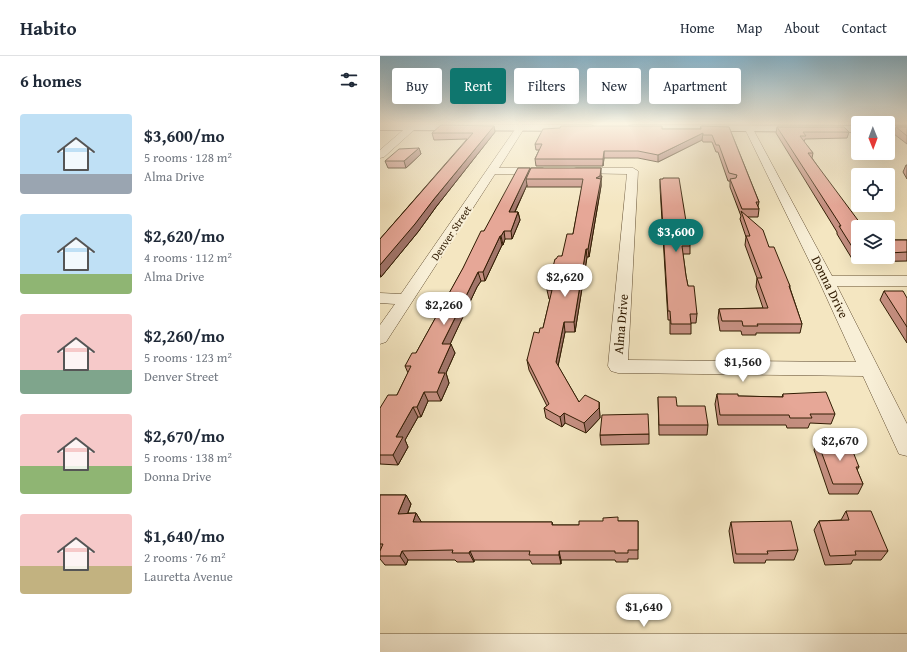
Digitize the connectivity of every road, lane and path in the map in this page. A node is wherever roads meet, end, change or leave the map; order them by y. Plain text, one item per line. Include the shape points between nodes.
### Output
1 (505, 151) edge
2 (761, 151) edge
3 (492, 171) junction
4 (827, 281) junction
5 (907, 281) edge
6 (380, 298) edge
7 (406, 299) junction
8 (380, 338) edge
9 (869, 369) junction
10 (907, 447) edge
11 (380, 650) edge
12 (907, 650) edge

1 - 3 street, Denver Street
2 - 4 street, Donna Drive
3 - 7 street, Denver Street
3 - 9 street, Alma Drive via 633,171 618,366
4 - 5 street
4 - 9 street, Donna Drive
6 - 7 street
7 - 8 street, Denver Street
9 - 10 street, Donna Drive
11 - 12 street

